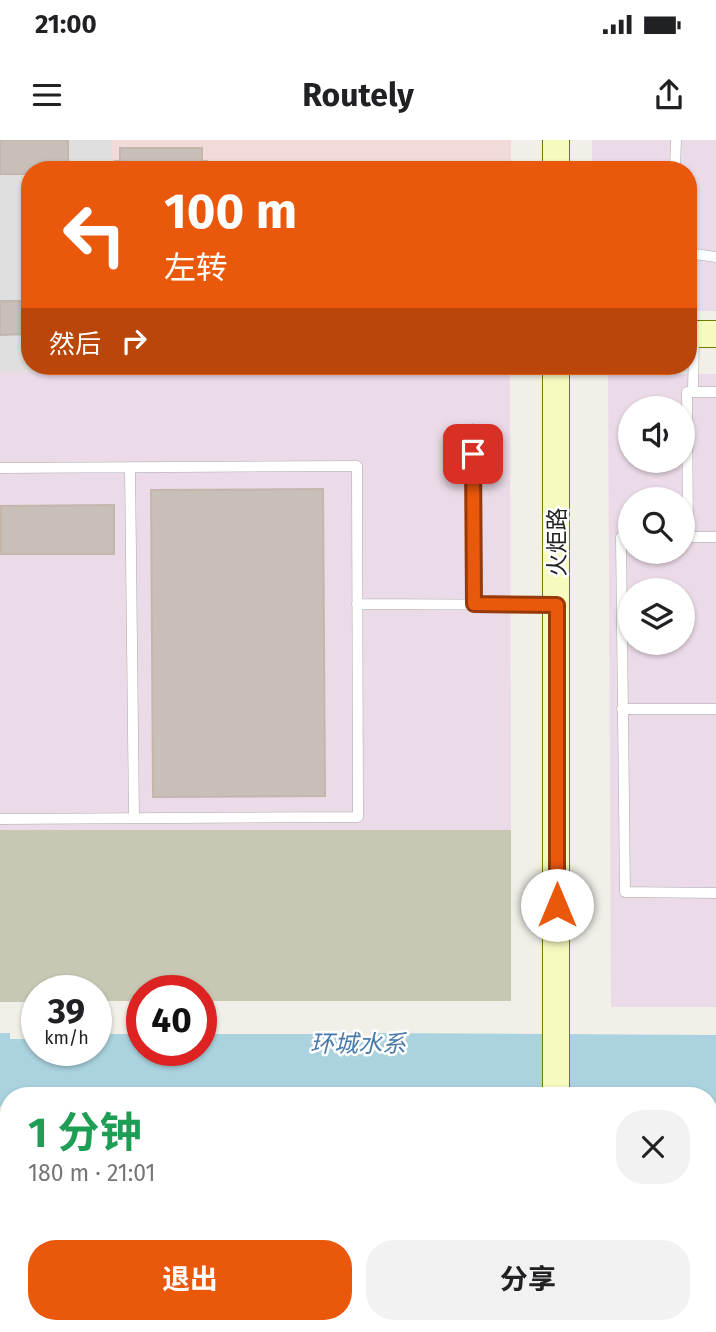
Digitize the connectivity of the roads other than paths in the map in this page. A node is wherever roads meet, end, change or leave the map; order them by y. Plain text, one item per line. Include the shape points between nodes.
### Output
1 (556, 140) edge
2 (676, 140) edge
3 (556, 161) edge
4 (676, 161) edge
5 (697, 254) edge
6 (716, 257) edge
7 (556, 375) edge
8 (694, 375) edge
9 (692, 392) junction
10 (716, 392) edge
11 (473, 429) dead end
12 (130, 467) junction
13 (0, 468) edge
14 (686, 487) edge
15 (695, 537) edge
16 (716, 537) edge
17 (621, 564) edge
18 (357, 604) junction
19 (474, 604) junction
20 (557, 605) junction
21 (622, 709) junction
22 (716, 709) edge
23 (134, 818) junction
24 (0, 819) edge
25 (716, 893) edge
26 (556, 1087) edge

1 - 3 street
2 - 4 lane
5 - 6 lane
7 - 20 street, 火炬路
8 - 9 lane
9 - 10 lane
9 - 14 lane via 687,392
11 - 19 lane
12 - 13 lane
12 - 18 lane via 356,466
12 - 23 lane
15 - 16 lane
17 - 21 lane
18 - 19 lane
18 - 23 lane via 358,817
19 - 20 lane
20 - 26 street, 火炬路
21 - 22 lane
21 - 25 lane via 625,892
23 - 24 lane

